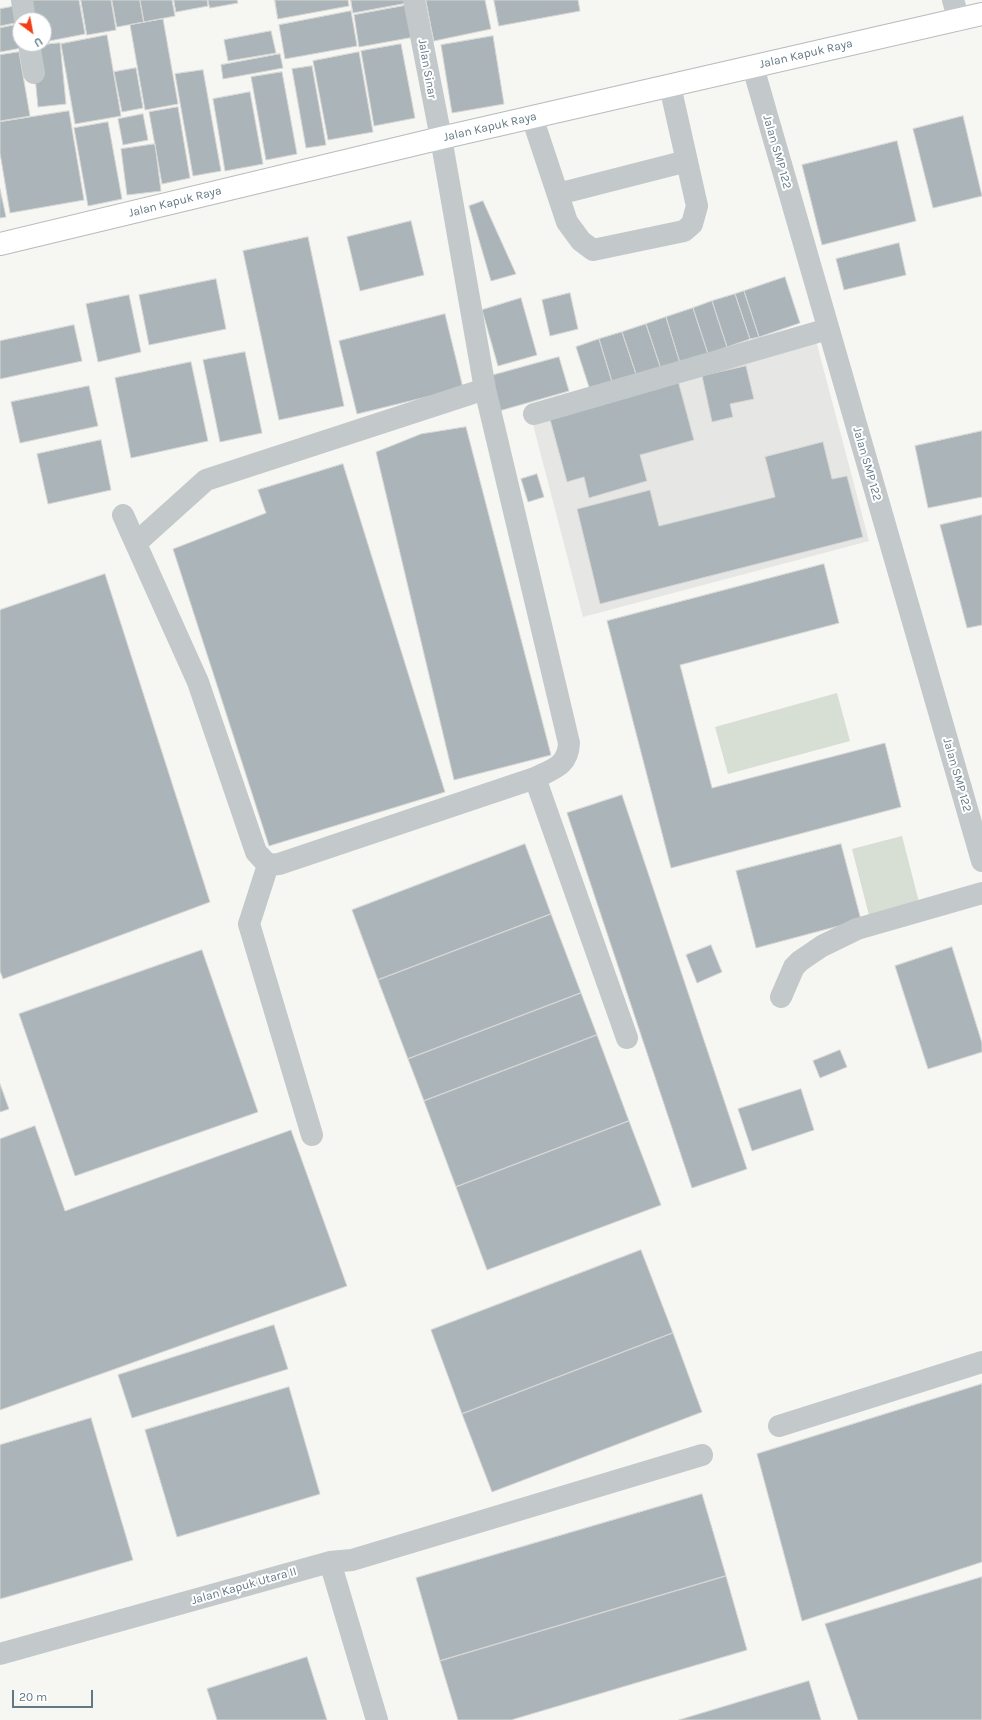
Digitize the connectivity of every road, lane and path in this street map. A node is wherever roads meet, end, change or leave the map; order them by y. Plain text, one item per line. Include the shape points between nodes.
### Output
1 (22, 0) edge
2 (414, 0) edge
3 (956, 10) edge
4 (24, 12) edge
5 (982, 14) edge
6 (30, 52) edge
7 (753, 67) junction
8 (34, 73) dead end
9 (670, 86) junction
10 (532, 117) junction
11 (441, 138) junction
12 (687, 161) junction
13 (558, 194) junction
14 (0, 244) edge
15 (828, 329) junction
16 (485, 389) junction
17 (534, 414) dead end
18 (123, 515) dead end
19 (136, 543) junction
20 (535, 778) junction
21 (982, 861) edge
22 (268, 865) junction
23 (982, 893) edge
24 (781, 997) dead end
25 (627, 1038) dead end
26 (312, 1135) dead end
27 (982, 1362) edge
28 (779, 1426) dead end
29 (702, 1455) dead end
30 (330, 1562) junction
31 (0, 1654) edge
32 (377, 1720) edge

1 - 4 street
2 - 11 street, Jalan Sinar
3 - 5 main road, Jalan Kapuk Raya
3 - 7 main road, Jalan Kapuk Raya
6 - 8 street
7 - 9 main road, Jalan Kapuk Raya
7 - 15 street, Jalan SMP 122
9 - 10 main road, Jalan Kapuk Raya
9 - 12 street
10 - 11 main road, Jalan Kapuk Raya
10 - 13 street
11 - 14 main road, Jalan Kapuk Raya
11 - 16 street, Jalan Sinar
12 - 13 street
12 - 13 street via 697,206 692,224 684,231 593,250 581,241 567,222
15 - 17 street
15 - 21 street, Jalan SMP 122
16 - 19 street via 206,480
16 - 20 street, Jalan Sinar via 569,743 568,754 560,765
18 - 19 street
19 - 22 street via 198,682 256,852
20 - 22 street, Jalan Sinar via 286,862
20 - 25 street
22 - 26 street via 249,924
23 - 24 street via 857,929 836,939 800,960 794,967
27 - 28 street
29 - 30 street, Jalan Kapuk Utara II via 352,1560
30 - 31 street, Jalan Kapuk Utara II
30 - 32 street

